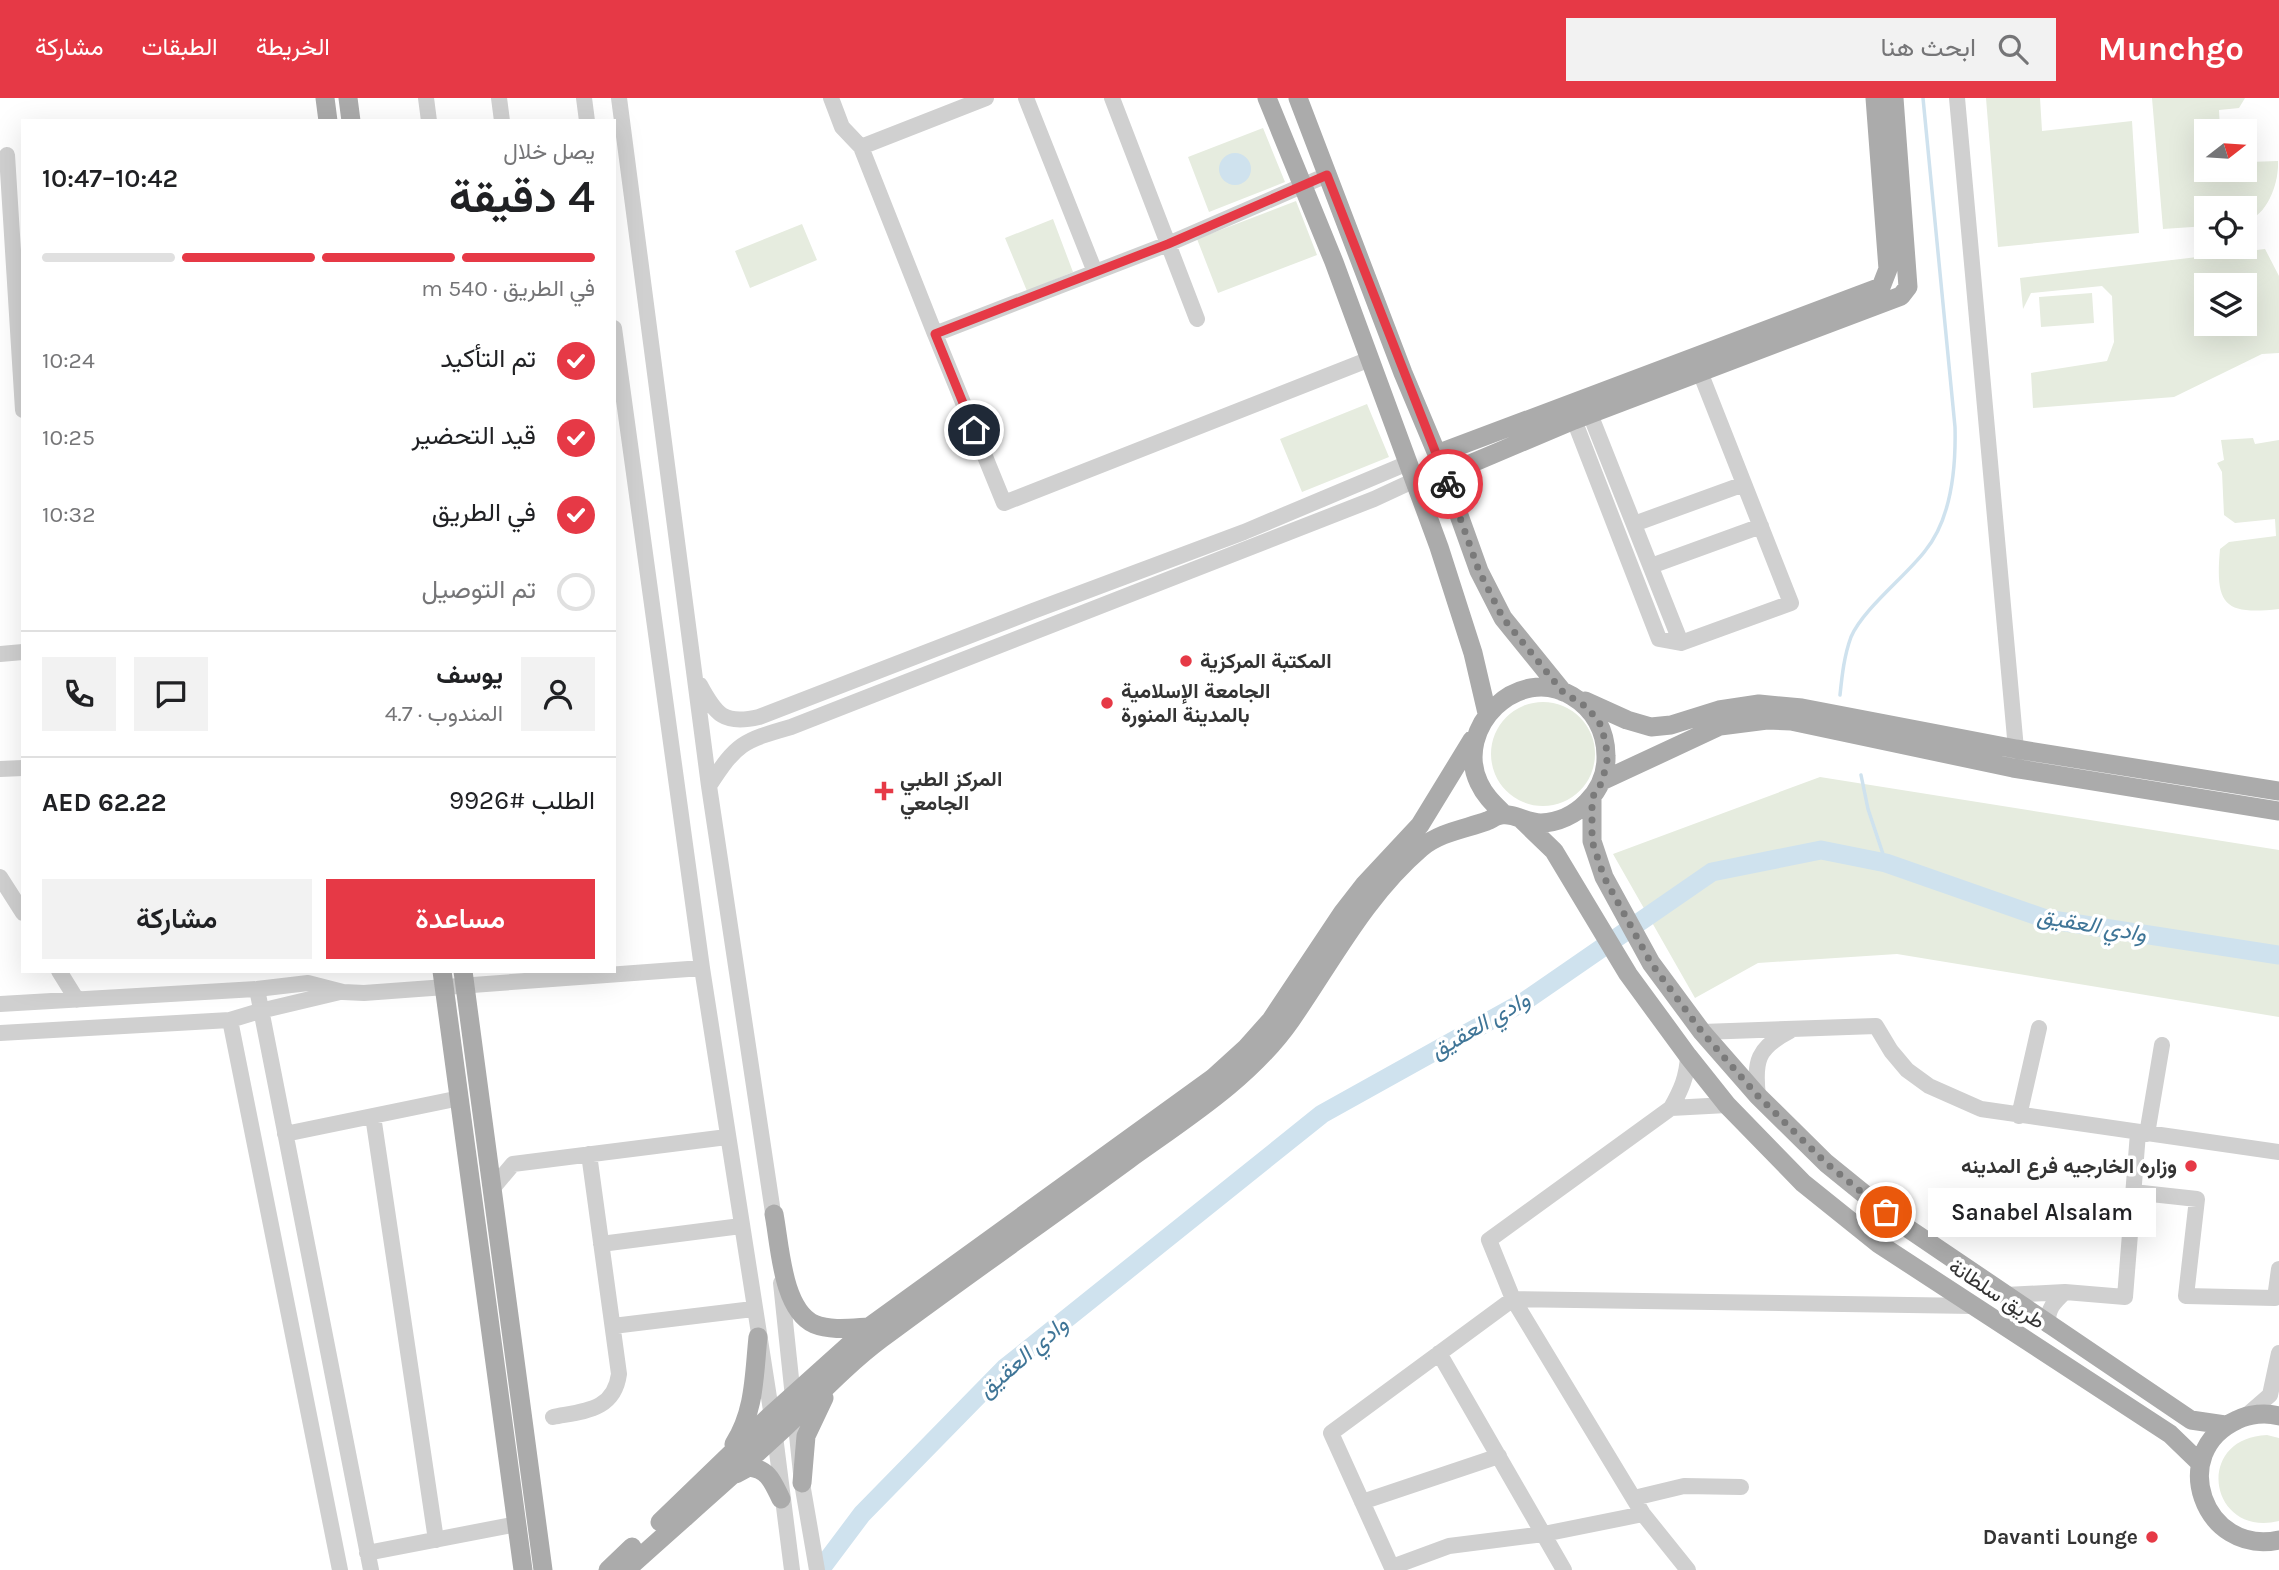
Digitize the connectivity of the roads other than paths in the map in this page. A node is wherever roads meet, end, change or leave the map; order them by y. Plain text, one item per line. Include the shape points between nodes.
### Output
1 (325, 98) edge
2 (348, 98) edge
3 (426, 98) edge
4 (499, 98) edge
5 (584, 98) edge
6 (619, 98) edge
7 (831, 98) edge
8 (986, 98) edge
9 (1026, 98) edge
10 (1112, 98) edge
11 (1267, 98) edge
12 (1298, 98) edge
13 (1875, 98) edge
14 (1894, 98) edge
15 (1957, 98) edge
16 (1305, 118) junction
17 (328, 119) edge
18 (351, 119) edge
19 (429, 119) edge
20 (502, 119) edge
21 (587, 119) edge
22 (1279, 128) junction
23 (861, 148) junction
24 (10, 155) edge
25 (1327, 175) junction
26 (1304, 186) junction
27 (1168, 244) junction
28 (1095, 272) junction
29 (1197, 318) dead end
30 (935, 334) junction
31 (616, 343) edge
32 (1370, 359) junction
33 (21, 371) edge
34 (1700, 372) junction
35 (1421, 416) junction
36 (1582, 417) junction
37 (1394, 425) junction
38 (1437, 454) junction
39 (1412, 472) junction
40 (1444, 475) junction
41 (1744, 484) junction
42 (1634, 524) junction
43 (1761, 526) junction
44 (1651, 566) junction
45 (1681, 643) junction
46 (21, 652) edge
47 (0, 654) edge
48 (695, 673) junction
49 (1567, 694) junction
50 (785, 707) junction
51 (1483, 722) junction
52 (791, 727) junction
53 (2014, 758) junction
54 (21, 768) edge
55 (0, 769) edge
56 (709, 786) junction
57 (1597, 790) junction
58 (2279, 791) edge
59 (2279, 811) edge
60 (1513, 817) junction
61 (0, 877) edge
62 (17, 894) edge
63 (702, 968) junction
64 (616, 972) edge
65 (60, 973) edge
66 (594, 973) edge
67 (307, 977) edge
68 (443, 979) edge
69 (464, 979) edge
70 (257, 989) junction
71 (343, 992) junction
72 (77, 1000) junction
73 (308, 1001) junction
74 (0, 1004) edge
75 (260, 1011) junction
76 (230, 1020) junction
77 (2039, 1028) dead end
78 (1793, 1029) junction
79 (0, 1032) edge
80 (1702, 1032) junction
81 (2162, 1045) dead end
82 (1688, 1056) junction
83 (1758, 1096) junction
84 (460, 1098) junction
85 (1727, 1105) junction
86 (1671, 1108) junction
87 (373, 1116) junction
88 (2019, 1116) junction
89 (2142, 1133) junction
90 (285, 1134) junction
91 (727, 1137) junction
92 (2279, 1152) edge
93 (589, 1154) junction
94 (492, 1189) junction
95 (2133, 1192) junction
96 (774, 1214) junction
97 (741, 1226) junction
98 (601, 1244) junction
99 (2279, 1269) edge
100 (1927, 1276) junction
101 (2065, 1292) junction
102 (2006, 1295) junction
103 (1513, 1299) junction
104 (1905, 1305) junction
105 (1974, 1306) junction
106 (753, 1309) junction
107 (2048, 1325) junction
108 (613, 1326) junction
109 (869, 1327) junction
110 (758, 1337) junction
111 (1439, 1353) junction
112 (2279, 1353) edge
113 (851, 1364) junction
114 (793, 1395) junction
115 (771, 1415) junction
116 (2247, 1415) junction
117 (2279, 1416) edge
118 (553, 1417) dead end
119 (795, 1417) junction
120 (2225, 1425) junction
121 (775, 1436) junction
122 (1499, 1456) junction
123 (2200, 1463) junction
124 (720, 1475) junction
125 (802, 1483) junction
126 (1741, 1487) dead end
127 (1634, 1498) junction
128 (781, 1499) junction
129 (1362, 1502) junction
130 (1643, 1514) junction
131 (361, 1520) junction
132 (517, 1524) junction
133 (331, 1525) junction
134 (1544, 1534) junction
135 (2279, 1539) edge
136 (436, 1540) junction
137 (368, 1553) junction
138 (1393, 1569) edge
139 (340, 1570) edge
140 (371, 1570) edge
141 (523, 1570) edge
142 (544, 1570) edge
143 (608, 1570) edge
144 (626, 1570) edge
145 (792, 1570) edge
146 (817, 1570) edge
147 (1564, 1570) edge
148 (1688, 1570) edge

1 - 17 main road
2 - 18 main road
3 - 19 street
4 - 20 street
5 - 21 street
6 - 48 street
7 - 23 street via 842,127
8 - 23 street
9 - 28 street
10 - 27 street
11 - 22 main road
12 - 16 main road
13 - 38 main road via 1888,269 1881,287
14 - 34 main road via 1908,287 1902,296
15 - 53 street
16 - 22 main road
16 - 25 main road
22 - 26 main road
23 - 30 street
24 - 33 street
25 - 26 street
25 - 35 main road
26 - 27 street
26 - 32 main road
27 - 28 street
27 - 29 street
28 - 30 street
30 - 32 street via 1004,503
31 - 63 street
32 - 37 main road
34 - 36 main road
34 - 41 street
35 - 37 main road
35 - 38 main road
36 - 40 main road
36 - 42 street
36 - 45 street via 1659,639
37 - 39 main road
38 - 40 main road
39 - 50 street via 1007,620
39 - 51 main road via 1473,653
39 - 52 street via 1374,499
40 - 49 main road via 1479,571 1503,618
41 - 42 street
41 - 43 street
42 - 44 street
43 - 44 street
43 - 45 street via 1791,603
44 - 45 street
46 - 47 street
48 - 50 street via 722,717 740,722
48 - 56 street
49 - 51 main road via 1532,688 1512,694
49 - 53 main road via 1651,727 1759,704 1802,708
49 - 57 main road via 1588,708 1606,743 1607,762
50 - 52 street
51 - 60 main road via 1474,740 1478,781 1488,799
51 - 109 main road via 1420,825 1364,885 1271,1020 1246,1048 1213,1078
52 - 56 street via 738,746
53 - 57 main road via 1767,720 1720,726
53 - 58 main road
53 - 59 main road
54 - 55 street
56 - 96 street
57 - 60 main road via 1577,811 1560,820 1541,823
57 - 80 main road, طريق سلطانة via 1592,841 1604,877 1651,963
60 - 82 main road, طريق سلطانة via 1554,851 1629,974
60 - 113 main road via 1442,835 1423,846 1358,918 1284,1030 1223,1091
61 - 62 street
63 - 64 street
63 - 91 street
65 - 72 street
66 - 69 street
67 - 70 street
67 - 71 street
67 - 73 street
68 - 69 street
68 - 71 street via 364,993
68 - 84 main road
69 - 94 main road
70 - 72 street
70 - 75 street
71 - 73 street
72 - 74 street
73 - 75 street
75 - 76 street
75 - 90 street
76 - 79 street
76 - 133 street
77 - 88 street
78 - 80 street
78 - 83 street via 1765,1047 1758,1059
78 - 88 street via 1876,1026 1907,1070 1928,1086 1981,1109
80 - 83 main road, طريق سلطانة
81 - 89 street
82 - 85 main road, طريق سلطانة
82 - 86 street via 1687,1076
83 - 102 main road, طريق سلطانة via 1826,1163 1900,1223
84 - 87 street
84 - 132 main road
85 - 86 street
85 - 100 main road, طريق سلطانة via 1803,1183
86 - 103 street via 1489,1240
87 - 90 street
87 - 136 street
88 - 89 street
89 - 92 street
89 - 95 street
90 - 131 street
91 - 93 street
91 - 97 street
93 - 94 street via 513,1164
93 - 98 street
94 - 142 main road
95 - 99 street via 2197,1199 2186,1296 2275,1298
95 - 101 street via 2125,1297
96 - 109 main road via 795,1307 816,1324 842,1329
96 - 114 street
97 - 98 street
97 - 106 street
98 - 108 street
100 - 104 street via 1924,1297
100 - 105 main road, طريق سلطانة
101 - 102 street
101 - 107 street via 2047,1314
102 - 107 main road, طريق سلطانة
103 - 104 street
103 - 111 street
103 - 127 street
104 - 105 street
105 - 123 main road, طريق سلطانة via 2170,1434
106 - 108 street
106 - 110 street
107 - 120 main road, طريق سلطانة via 2191,1420
108 - 118 street via 618,1387 600,1406
109 - 114 main road
110 - 115 street
110 - 124 main road via 747,1420
111 - 122 street
111 - 129 street via 1331,1433
112 - 116 street via 2270,1395
113 - 119 main road
113 - 125 main road via 813,1417 806,1436
114 - 115 main road
114 - 119 street
115 - 121 street
115 - 124 main road
116 - 117 main road
116 - 120 main road
119 - 121 main road
119 - 125 street
120 - 123 main road via 2210,1441
121 - 124 main road
121 - 128 street
122 - 129 street
122 - 134 street
123 - 135 main road via 2199,1490 2213,1518 2226,1531 2244,1540 2265,1543
124 - 128 main road via 757,1468 769,1475
124 - 143 main road
124 - 144 main road
125 - 146 street
126 - 127 street via 1684,1486
127 - 130 street
128 - 145 street
129 - 138 street
130 - 134 street
130 - 148 street
131 - 133 street
131 - 137 street
132 - 136 street
132 - 141 main road
133 - 139 street
134 - 138 street via 1449,1546
134 - 147 street
136 - 137 street
137 - 140 street

